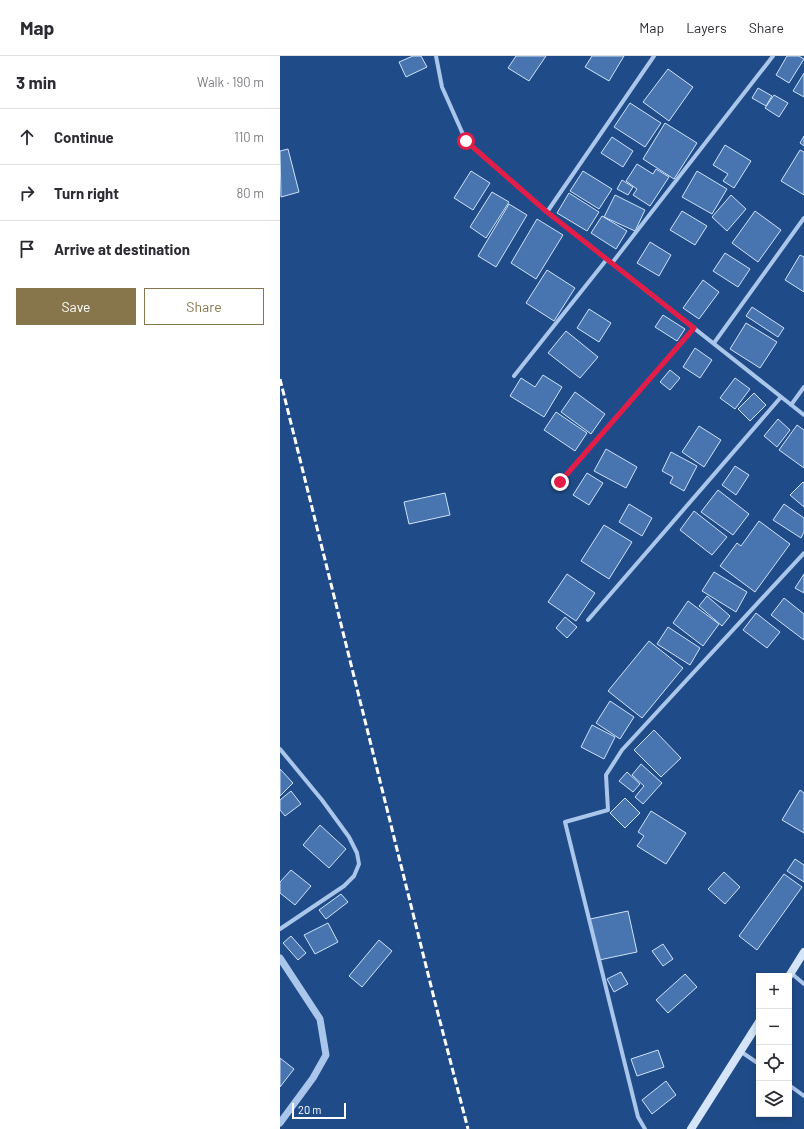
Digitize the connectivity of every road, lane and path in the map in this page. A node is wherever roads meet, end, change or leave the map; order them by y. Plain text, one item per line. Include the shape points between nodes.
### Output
1 (436, 56) edge
2 (654, 56) edge
3 (773, 56) edge
4 (547, 212) junction
5 (804, 218) edge
6 (607, 259) junction
7 (612, 263) junction
8 (694, 328) junction
9 (714, 343) junction
10 (514, 376) dead end
11 (804, 387) edge
12 (781, 397) junction
13 (791, 404) junction
14 (804, 415) edge
15 (560, 482) dead end
16 (804, 553) edge
17 (588, 620) dead end
18 (280, 749) edge
19 (280, 929) edge
20 (804, 952) edge
21 (280, 958) edge
22 (791, 973) edge
23 (792, 975) edge
24 (804, 984) edge
25 (756, 1026) edge
26 (740, 1050) junction
27 (756, 1062) edge
28 (792, 1087) edge
29 (804, 1096) edge
30 (280, 1123) edge
31 (645, 1129) edge
32 (692, 1129) edge

1 - 4 street via 442,86 466,141
2 - 4 street
3 - 7 street
4 - 6 street
5 - 9 street
6 - 7 street
6 - 10 street
7 - 8 street
8 - 9 street
8 - 15 street
9 - 12 street
11 - 13 street
12 - 13 street
12 - 17 street
13 - 14 street
16 - 31 street via 622,750 606,774 608,810 565,822 638,1117
18 - 19 street via 350,837 359,864 354,876 344,886
20 - 22 main road
21 - 30 street via 320,1019 326,1055 313,1078
23 - 24 street
25 - 26 main road
26 - 27 street
26 - 32 main road
28 - 29 street

